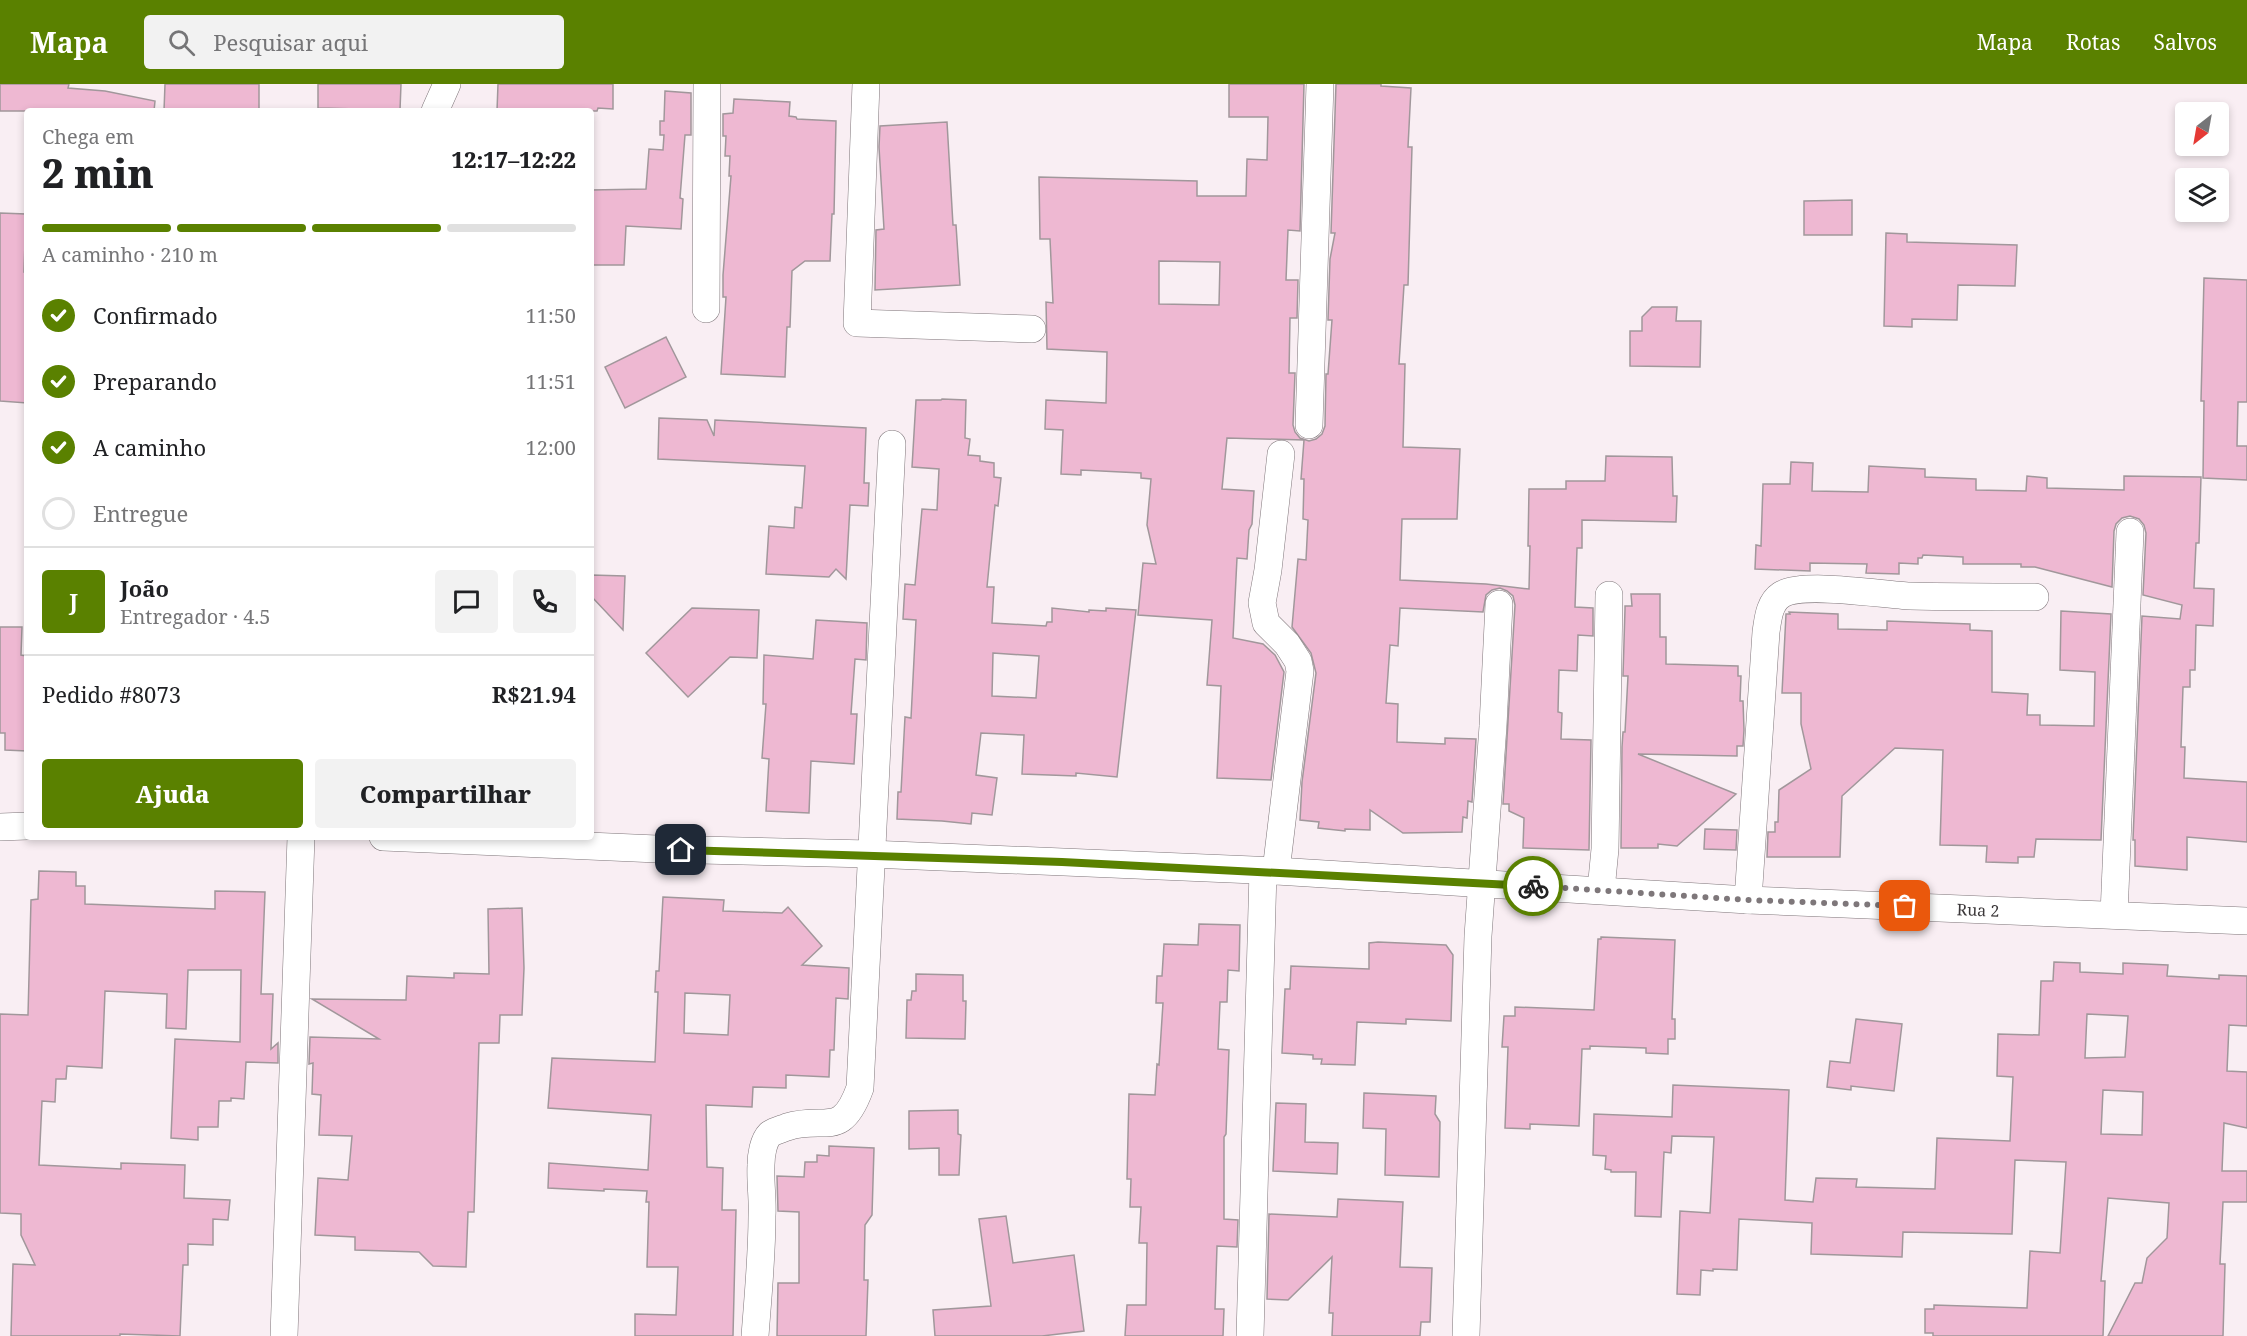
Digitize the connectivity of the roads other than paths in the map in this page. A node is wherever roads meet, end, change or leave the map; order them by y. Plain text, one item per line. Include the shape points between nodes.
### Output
1 (447, 84) edge
2 (707, 84) edge
3 (866, 84) edge
4 (1320, 84) edge
5 (436, 108) edge
6 (706, 309) dead end
7 (1032, 328) dead end
8 (1309, 424) dead end
9 (892, 444) dead end
10 (1281, 454) dead end
11 (2130, 532) dead end
12 (1609, 595) dead end
13 (2035, 597) dead end
14 (1499, 604) dead end
15 (24, 826) edge
16 (0, 827) edge
17 (301, 840) edge
18 (475, 840) edge
19 (870, 854) junction
20 (1270, 871) junction
21 (1480, 882) junction
22 (1601, 890) junction
23 (1748, 900) junction
24 (2114, 915) junction
25 (2247, 921) edge
26 (284, 1336) edge
27 (756, 1336) edge
28 (1250, 1336) edge
29 (1466, 1336) edge

1 - 5 street
2 - 6 street
3 - 7 street via 857,323
4 - 8 street
9 - 19 street
10 - 20 street via 1262,603 1266,623 1287,644 1300,671
11 - 24 street
12 - 22 street
13 - 23 street via 1808,590 1786,592 1777,598 1767,623
14 - 21 street
15 - 16 street
17 - 26 street
18 - 19 street, Rua 2
19 - 20 street, Rua 2
19 - 27 street via 860,1088 847,1116 836,1122 796,1125 770,1134 767,1140 761,1164
20 - 21 street, Rua 2
20 - 28 street
21 - 22 street, Rua 2
21 - 29 street
22 - 23 street, Rua 2
23 - 24 street, Rua 2
24 - 25 street, Rua 2

